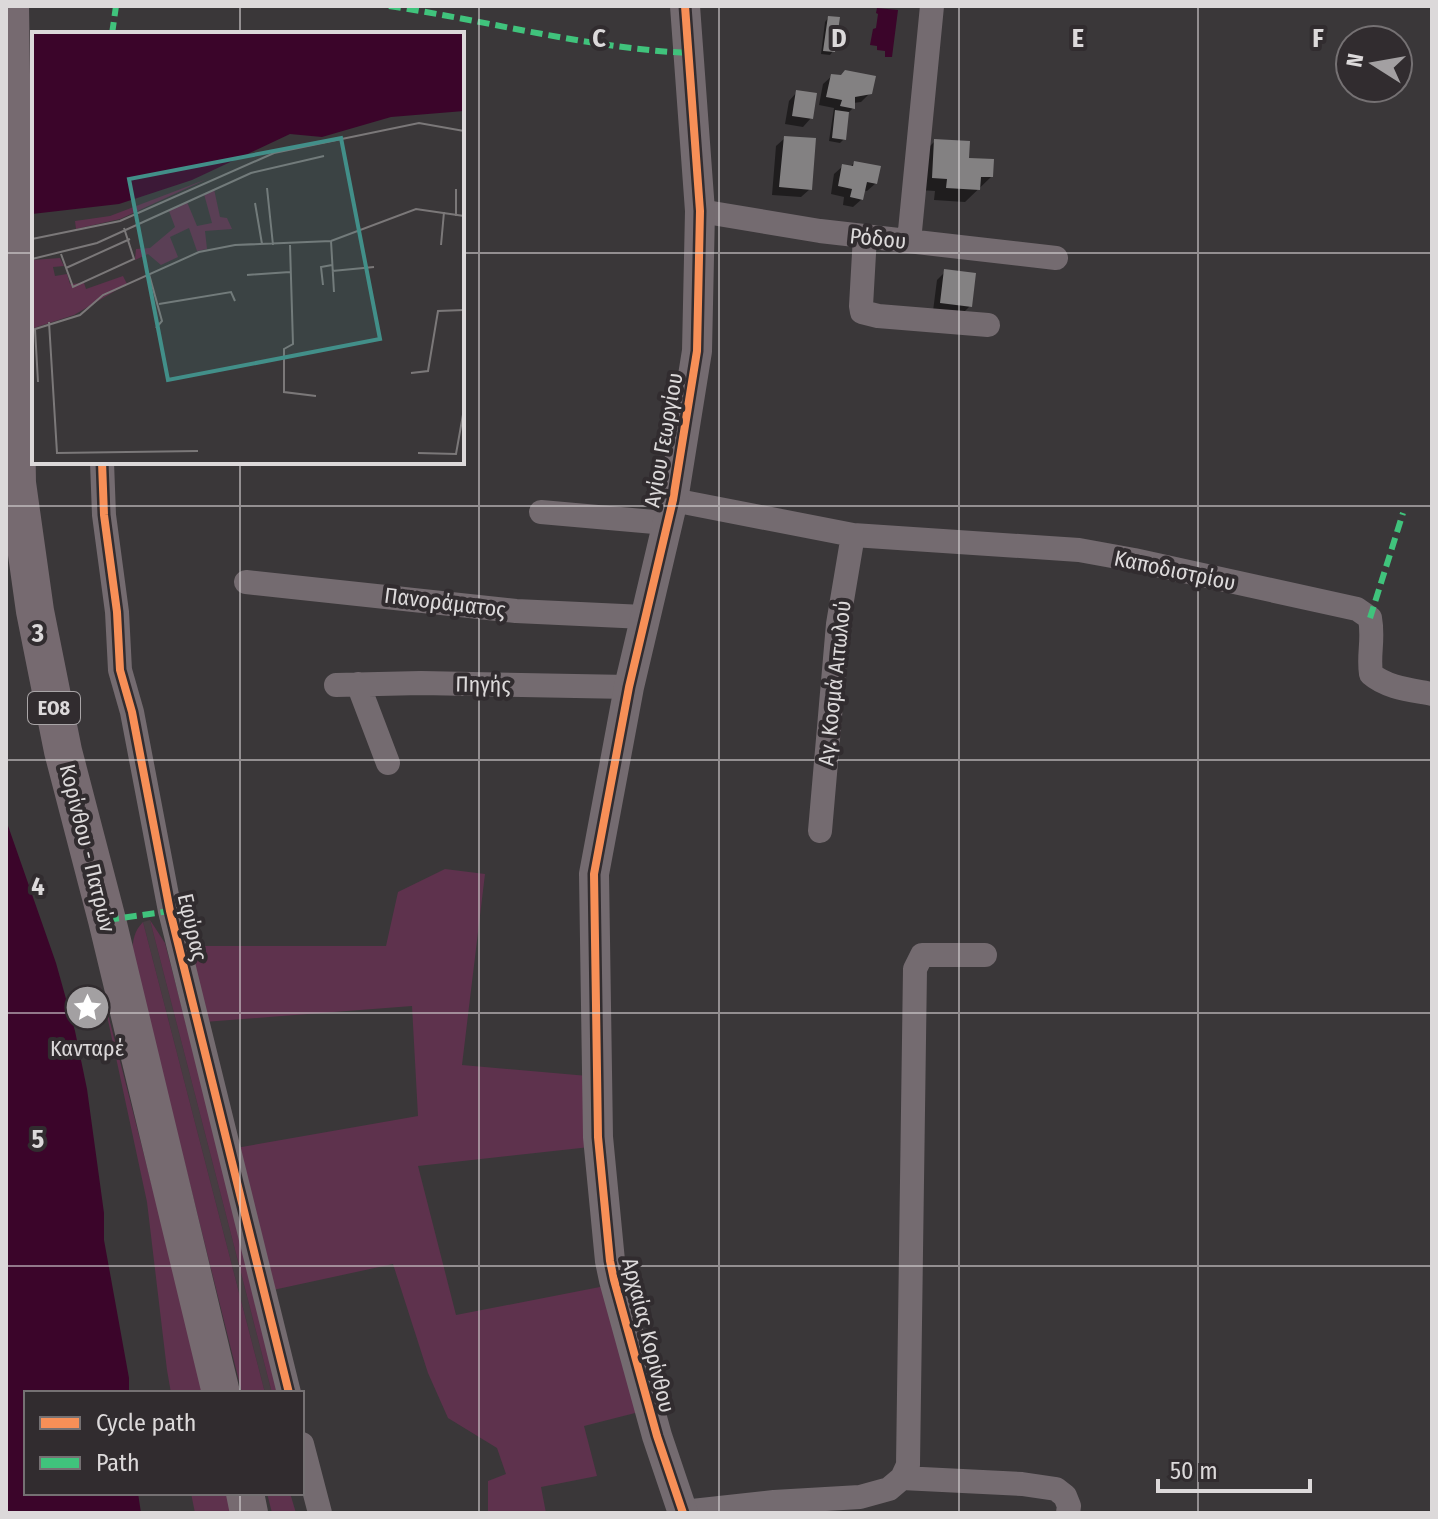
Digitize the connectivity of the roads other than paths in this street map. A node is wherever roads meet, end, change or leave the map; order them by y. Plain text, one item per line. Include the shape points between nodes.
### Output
1 (10, 6) edge
2 (685, 6) edge
3 (932, 6) edge
4 (700, 211) junction
5 (865, 236) junction
6 (909, 241) junction
7 (1056, 258) dead end
8 (988, 325) dead end
9 (102, 464) edge
10 (541, 512) dead end
11 (669, 512) junction
12 (853, 535) junction
13 (246, 582) dead end
14 (644, 617) junction
15 (629, 687) junction
16 (1432, 694) edge
17 (388, 763) dead end
18 (820, 831) dead end
19 (594, 874) joint
20 (985, 955) dead end
21 (221, 1391) edge
22 (289, 1391) edge
23 (304, 1452) edge
24 (902, 1478) junction
25 (683, 1512) edge
26 (320, 1513) edge
27 (1068, 1513) edge

1 - 21 main road, Κορίνθου - Πατρών / ΕΟ8 via 17,483 35,611 63,751
2 - 4 street, Αγίου Γεωργίου
3 - 6 street
4 - 5 street, Ρόδου
4 - 11 street, Αγίου Γεωργίου via 697,351
5 - 6 street, Ρόδου
5 - 8 street via 862,312
6 - 7 street, Ρόδου
9 - 22 street, Εφύρας via 120,670 170,911
10 - 11 street
11 - 12 street
11 - 14 street, Αγίου Γεωργίου
12 - 16 street, Καποδιστρίου via 1079,550 1357,609 1370,618 1371,674 1378,681
12 - 18 street, Αγ. Κοσμά Αιτωλού via 838,624
13 - 14 street, Πανοράματος via 516,611
14 - 15 street, Αγίου Γεωργίου
15 - 17 street, Πηγής via 347,684
15 - 19 street, Αγίου Γεωργίου
19 - 25 street, Αρχαίας Κορίνθου via 598,1137 610,1261
20 - 24 street via 922,955 915,969 908,1465
23 - 26 street
24 - 25 street via 889,1489 860,1497
24 - 27 street via 1056,1489 1065,1496

